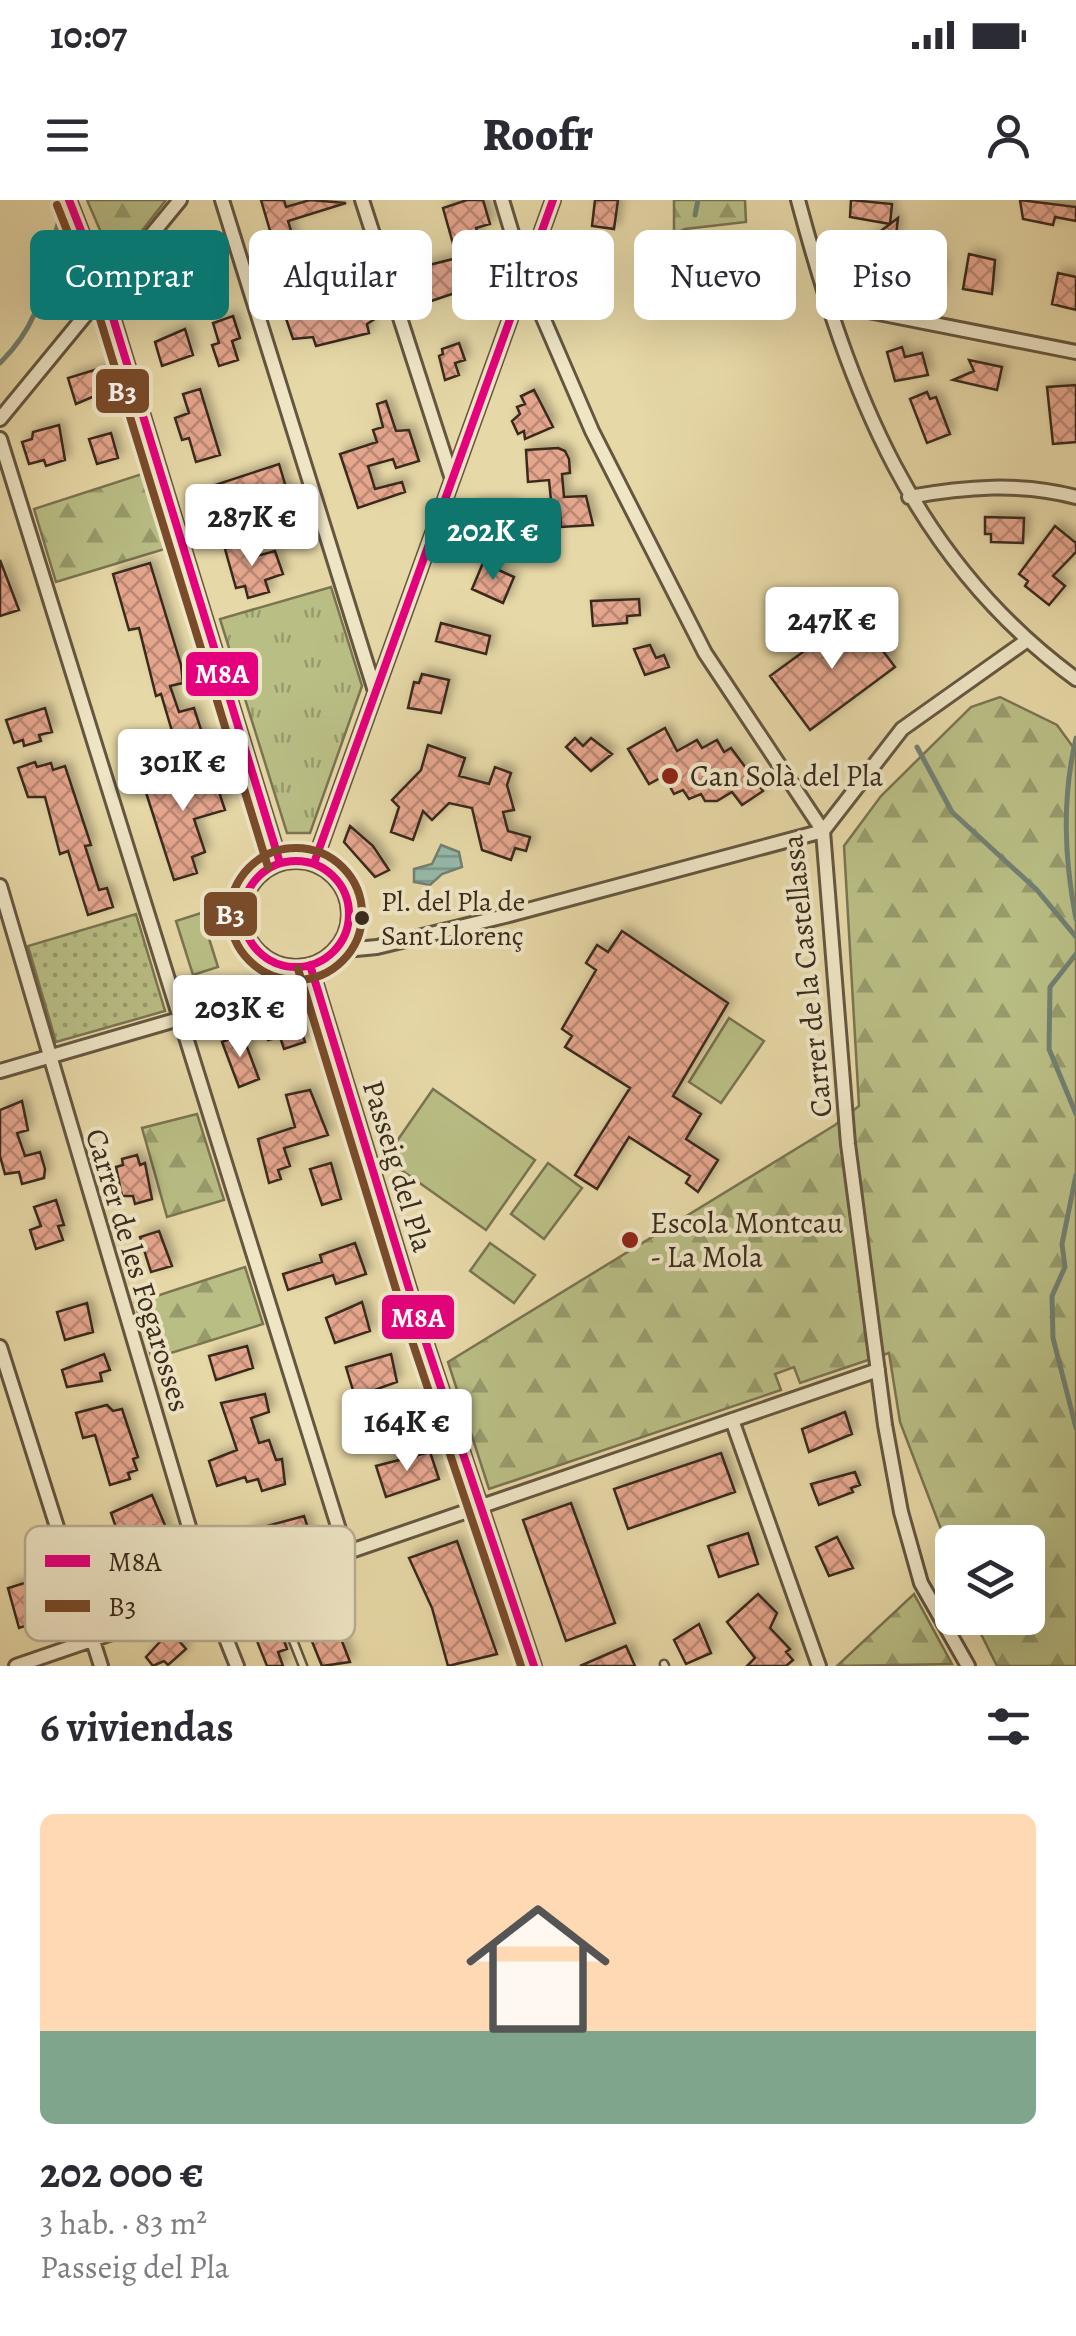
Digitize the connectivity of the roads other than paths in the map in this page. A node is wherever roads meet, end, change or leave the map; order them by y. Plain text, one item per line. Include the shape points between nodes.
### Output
1 (69, 200) edge
2 (180, 200) edge
3 (222, 200) edge
4 (362, 200) edge
5 (502, 200) edge
6 (552, 200) edge
7 (798, 200) edge
8 (81, 230) edge
9 (156, 230) edge
10 (511, 230) edge
11 (541, 230) edge
12 (816, 262) edge
13 (82, 320) edge
14 (115, 320) edge
15 (509, 320) edge
16 (544, 320) edge
17 (834, 320) edge
18 (914, 320) edge
19 (1076, 352) edge
20 (0, 418) edge
21 (0, 439) edge
22 (452, 479) junction
23 (909, 497) junction
24 (1076, 497) edge
25 (1026, 640) junction
26 (1076, 679) edge
27 (375, 691) junction
28 (824, 831) junction
29 (280, 863) junction
30 (314, 863) junction
31 (0, 886) edge
32 (335, 951) junction
33 (310, 965) junction
34 (291, 967) junction
35 (179, 1020) junction
36 (48, 1057) junction
37 (0, 1071) edge
38 (0, 1347) edge
39 (878, 1370) junction
40 (732, 1420) junction
41 (478, 1506) junction
42 (56, 1526) edge
43 (188, 1526) edge
44 (338, 1526) edge
45 (355, 1549) edge
46 (88, 1641) edge
47 (91, 1641) edge
48 (227, 1641) edge
49 (293, 1641) edge
50 (16, 1666) edge
51 (101, 1666) edge
52 (237, 1666) edge
53 (303, 1666) edge
54 (534, 1666) edge
55 (819, 1666) edge
56 (968, 1666) edge

1 - 8 street
2 - 9 street
3 - 27 street
4 - 22 street
5 - 10 street, Carrer de la Castellassa
6 - 11 street
7 - 12 street
13 - 20 street
14 - 29 street
15 - 22 street
16 - 28 street, Carrer de la Castellassa via 592,430 706,653
17 - 23 street via 863,404
18 - 19 street
21 - 35 street
22 - 27 street
23 - 24 street via 994,487
23 - 25 street
25 - 26 street
25 - 28 street via 902,729
27 - 30 street
28 - 32 street via 509,916 377,948
28 - 39 street, Carrer de la Castellassa via 848,1144
29 - 30 street
29 - 34 street via 247,892 244,925 261,954
30 - 32 street via 338,880 348,899 348,926
31 - 36 street, Carrer de les Fogarosses
32 - 33 street
33 - 34 street
33 - 41 street, Passeig del Pla
34 - 35 street via 272,992
35 - 36 street
35 - 44 street
36 - 37 street
36 - 43 street, Carrer de les Fogarosses
38 - 42 street
39 - 40 street
39 - 56 street, Carrer de la Castellassa via 910,1548 934,1612
40 - 41 street
40 - 55 street
41 - 45 street
41 - 54 street, Passeig del Pla
46 - 50 street
47 - 51 street
48 - 52 street, Carrer de les Fogarosses
49 - 53 lane

